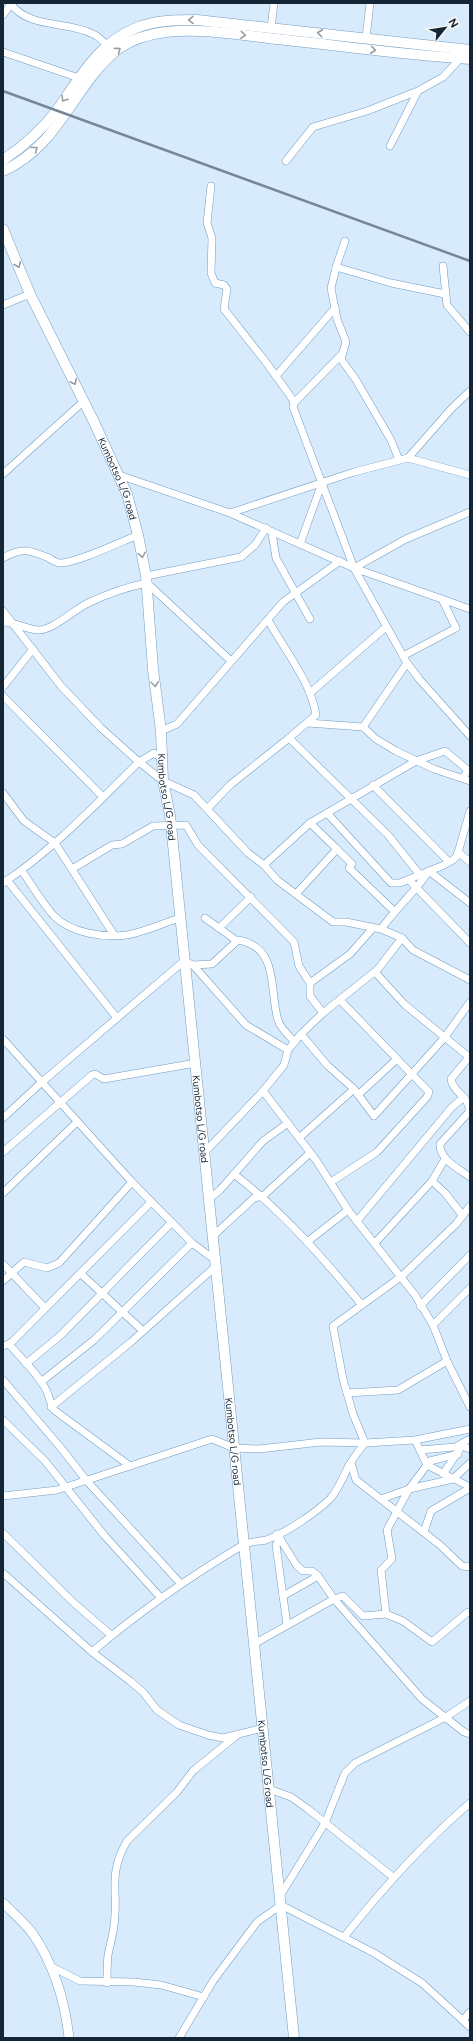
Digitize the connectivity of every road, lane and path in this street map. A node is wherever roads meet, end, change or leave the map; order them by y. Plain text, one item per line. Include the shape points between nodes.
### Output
1 (274, 3) edge
2 (370, 3) edge
3 (10, 4) edge
4 (3, 15) edge
5 (271, 28) junction
6 (366, 38) junction
7 (108, 45) junction
8 (470, 50) edge
9 (3, 52) edge
10 (465, 59) edge
11 (78, 78) junction
12 (88, 82) junction
13 (418, 91) junction
14 (390, 146) dead end
15 (3, 160) edge
16 (286, 161) dead end
17 (3, 171) edge
18 (211, 186) dead end
19 (3, 229) edge
20 (345, 241) dead end
21 (443, 266) dead end
22 (336, 267) junction
23 (30, 294) junction
24 (445, 294) junction
25 (3, 305) edge
26 (335, 308) junction
27 (470, 332) edge
28 (342, 354) junction
29 (276, 376) junction
30 (470, 391) edge
31 (84, 401) junction
32 (294, 403) junction
33 (408, 458) junction
34 (399, 460) junction
35 (3, 474) edge
36 (119, 475) junction
37 (470, 476) edge
38 (322, 483) junction
39 (470, 512) edge
40 (230, 513) junction
41 (269, 530) junction
42 (138, 535) junction
43 (300, 544) junction
44 (3, 558) edge
45 (340, 561) junction
46 (354, 568) junction
47 (146, 580) junction
48 (295, 592) junction
49 (442, 598) junction
50 (470, 608) edge
51 (3, 611) edge
52 (310, 619) dead end
53 (268, 620) junction
54 (3, 622) edge
55 (13, 622) junction
56 (386, 627) junction
57 (33, 649) junction
58 (405, 660) junction
59 (231, 661) junction
60 (3, 687) edge
61 (310, 693) junction
62 (3, 696) edge
63 (308, 723) junction
64 (363, 727) junction
65 (161, 731) junction
66 (470, 735) edge
67 (289, 738) junction
68 (161, 758) junction
69 (416, 761) junction
70 (139, 762) junction
71 (469, 769) edge
72 (467, 780) edge
73 (163, 782) junction
74 (373, 785) junction
75 (3, 792) edge
76 (103, 797) junction
77 (350, 799) junction
78 (208, 808) junction
79 (470, 811) edge
80 (327, 813) junction
81 (310, 823) junction
82 (171, 824) junction
83 (55, 843) junction
84 (336, 849) junction
85 (458, 852) junction
86 (449, 862) junction
87 (470, 862) edge
88 (264, 865) junction
89 (72, 869) junction
90 (22, 871) junction
91 (429, 871) junction
92 (420, 875) junction
93 (409, 880) junction
94 (5, 882) edge
95 (417, 888) junction
96 (296, 894) junction
97 (251, 897) junction
98 (470, 903) edge
99 (394, 911) junction
100 (180, 918) junction
101 (205, 918) dead end
102 (219, 928) junction
103 (373, 928) junction
104 (381, 929) junction
105 (114, 935) junction
106 (402, 938) junction
107 (237, 941) junction
108 (470, 943) edge
109 (188, 963) junction
110 (375, 972) junction
111 (470, 980) edge
112 (310, 983) junction
113 (340, 1000) junction
114 (470, 1002) edge
115 (322, 1013) junction
116 (117, 1018) junction
117 (301, 1034) junction
118 (445, 1037) junction
119 (3, 1039) edge
120 (295, 1042) junction
121 (288, 1050) junction
122 (469, 1056) edge
123 (397, 1059) junction
124 (196, 1063) junction
125 (411, 1074) junction
126 (42, 1082) junction
127 (263, 1091) junction
128 (356, 1092) junction
129 (464, 1097) junction
130 (59, 1102) junction
131 (469, 1112) edge
132 (3, 1118) edge
133 (77, 1122) junction
134 (288, 1123) junction
135 (299, 1138) junction
136 (3, 1152) edge
137 (205, 1152) junction
138 (310, 1152) junction
139 (445, 1158) junction
140 (234, 1174) junction
141 (470, 1177) edge
142 (432, 1181) junction
143 (132, 1182) junction
144 (331, 1182) junction
145 (3, 1193) edge
146 (263, 1196) junction
147 (209, 1199) junction
148 (151, 1202) junction
149 (470, 1206) edge
150 (348, 1210) junction
151 (463, 1216) junction
152 (357, 1221) junction
153 (172, 1222) junction
154 (213, 1236) junction
155 (192, 1242) junction
156 (307, 1242) junction
157 (375, 1243) junction
158 (470, 1255) edge
159 (216, 1263) junction
160 (3, 1264) edge
161 (11, 1273) junction
162 (80, 1273) junction
163 (402, 1276) junction
164 (3, 1281) edge
165 (470, 1288) edge
166 (102, 1293) junction
167 (362, 1305) junction
168 (420, 1306) junction
169 (45, 1308) junction
170 (124, 1312) junction
171 (433, 1325) junction
172 (143, 1331) junction
173 (6, 1345) edge
174 (447, 1361) junction
175 (26, 1364) junction
176 (3, 1380) edge
177 (41, 1382) junction
178 (347, 1393) junction
179 (51, 1406) junction
180 (470, 1407) edge
181 (3, 1420) edge
182 (470, 1429) edge
183 (415, 1440) junction
184 (365, 1443) junction
185 (465, 1443) edge
186 (234, 1448) junction
187 (470, 1449) edge
188 (420, 1450) junction
189 (458, 1454) junction
190 (470, 1462) edge
191 (351, 1463) junction
192 (426, 1463) junction
193 (130, 1466) junction
194 (443, 1474) junction
195 (453, 1479) junction
196 (86, 1480) junction
197 (66, 1487) junction
198 (410, 1488) junction
199 (470, 1488) edge
200 (3, 1496) edge
201 (381, 1498) junction
202 (398, 1512) junction
203 (424, 1532) junction
204 (3, 1533) edge
205 (278, 1536) junction
206 (245, 1544) junction
207 (470, 1567) edge
208 (3, 1573) edge
209 (318, 1576) junction
210 (181, 1584) junction
211 (283, 1596) junction
212 (161, 1598) junction
213 (334, 1599) junction
214 (470, 1612) edge
215 (386, 1614) junction
216 (286, 1625) junction
217 (111, 1635) junction
218 (254, 1644) junction
219 (92, 1652) junction
220 (470, 1701) edge
221 (446, 1717) junction
222 (263, 1728) junction
223 (470, 1734) edge
224 (237, 1735) junction
225 (269, 1789) junction
226 (470, 1803) edge
227 (325, 1823) junction
228 (393, 1877) junction
229 (281, 1900) junction
230 (3, 1903) edge
231 (344, 1937) junction
232 (50, 1966) junction
233 (107, 1983) junction
234 (204, 1997) junction
235 (470, 2012) edge
236 (463, 2020) junction
237 (470, 2027) edge
238 (69, 2038) edge
239 (179, 2038) edge
240 (294, 2038) edge

1 - 5 street
2 - 6 street
3 - 4 street
3 - 7 street via 32,20 93,34
6 -> 5 main road
5 -> 7 main road via 197,20 162,21 135,28
6 - 8 main road
7 - 11 main road
9 - 11 street
12 -> 10 main road via 107,59 136,38 189,30 423,57
10 - 13 street via 443,77
11 - 12 street
11 -> 15 main road via 38,133
17 -> 12 main road via 46,140
13 - 14 street
13 - 16 street via 367,111 313,127
18 - 29 street via 207,218 212,238 212,279 227,289 224,309
19 -> 23 main road, Kumbotso L/G road
20 - 22 street
21 - 24 street
22 - 24 street via 390,284
22 - 26 street via 331,288
23 - 25 street
23 -> 31 main road, Kumbotso L/G road
24 - 27 street via 447,305
26 - 28 street via 346,342
26 - 29 street
28 - 32 street
28 - 34 street via 341,359 391,440
29 - 32 street
30 - 33 street
31 - 35 street
31 - 36 main road, Kumbotso L/G road
32 - 38 street via 293,407 306,445
33 - 34 street
33 - 37 street
34 - 38 street
36 - 40 street
36 - 42 main road, Kumbotso L/G road
38 - 40 street
38 - 43 street
38 - 46 street
39 - 46 street via 406,539
40 - 41 street
41 - 43 street
41 - 47 street via 241,557
41 - 48 street via 276,558
42 - 44 street via 72,561 59,563 32,551 23,550
42 -> 47 main road, Kumbotso L/G road
43 - 45 street
45 - 46 street
45 - 48 street
46 - 49 street
46 - 56 street
47 - 55 street via 87,603 46,629 34,629
47 - 59 street
47 -> 65 main road, Kumbotso L/G road
48 - 52 street
48 - 53 street via 282,602
49 - 50 street
49 - 58 street via 456,628
51 - 55 street
53 - 59 street
53 - 61 street
54 - 55 street
55 - 57 street
56 - 58 street
56 - 61 street
57 - 60 street
57 - 70 street via 61,686 95,722
58 - 64 street
58 - 66 street
59 - 65 street via 178,724
61 - 63 street via 316,715
62 - 76 street
63 - 64 street
63 - 67 street
64 - 69 street via 376,739
65 - 68 main road, Kumbotso L/G road
67 - 77 street
67 - 78 street via 236,780
68 - 70 street via 154,753
68 - 73 main road, Kumbotso L/G road
69 - 71 street via 445,751
69 - 72 street
69 - 74 street
70 - 73 street
70 - 76 street
71 - 72 street
73 - 78 street via 194,795
73 - 82 main road, Kumbotso L/G road
74 - 77 street
74 - 86 street
75 - 83 street via 24,821
76 - 83 street
77 - 80 street
77 - 92 street via 388,835
78 - 88 street via 248,853
79 - 85 street
80 - 81 street
80 - 93 street via 391,883
81 - 84 street
81 - 88 street
82 - 89 street via 153,826 122,844 112,845
82 - 97 street via 186,825 198,845
82 - 100 main road, Kumbotso L/G road
83 - 89 street
83 - 90 street
84 - 96 street
84 - 99 street via 352,864 349,868
85 - 86 street
85 - 87 street
86 - 91 street
88 - 96 street via 277,880
89 - 105 street
90 - 94 street
90 - 105 street via 53,915 64,924 76,930
91 - 92 street
91 - 95 street
91 - 98 street
92 - 93 street
93 - 95 street
94 - 116 street
95 - 99 street
95 - 108 street
96 - 103 street via 333,922
97 - 102 street
97 - 112 street via 294,942 299,966
99 - 104 street
100 - 105 street via 127,935
100 - 109 main road, Kumbotso L/G road
101 - 102 street
102 - 107 street
103 - 104 street
103 - 112 street via 350,954
104 - 106 street
106 - 110 street
106 - 111 street via 413,950
107 - 109 street via 212,964
107 - 120 street via 248,942 258,949 268,962 278,1022
109 - 116 street
109 - 121 street via 246,1024
109 - 124 main road, Kumbotso L/G road
110 - 113 street
110 - 118 street via 404,1004
112 - 115 street via 310,996
113 - 115 street
113 - 123 street
114 - 118 street
115 - 117 street
116 - 126 street
117 - 120 street
117 - 128 street via 327,1065
118 - 122 street
118 - 125 street
119 - 126 street
120 - 121 street
121 - 127 street via 284,1065
122 - 129 street via 451,1079
123 - 125 street
123 - 128 street
124 - 130 street via 104,1079 95,1074
124 - 137 main road, Kumbotso L/G road
125 - 128 street via 376,1115 371,1114
125 - 144 street via 429,1092 427,1097 376,1152
126 - 130 street
126 - 132 street
127 - 134 street
127 - 137 street
128 - 135 street
129 - 131 street
129 - 152 street via 452,1107
130 - 133 street
130 - 136 street
131 - 139 street via 440,1144 440,1150
133 - 143 street
133 - 145 street
134 - 135 street
134 - 140 street via 263,1141
135 - 138 street
137 - 147 main road, Kumbotso L/G road
138 - 144 street
138 - 146 street
139 - 141 street
139 - 142 street
140 - 146 street
140 - 147 street
142 - 151 street
142 - 157 street
143 - 148 street
143 - 161 street via 59,1263 47,1268 26,1261
144 - 150 street
146 - 154 street via 254,1198
146 - 156 street
147 - 154 main road, Kumbotso L/G road
148 - 153 street
148 - 162 street
149 - 151 street
150 - 152 street
150 - 156 street
151 - 163 street
152 - 157 street
153 - 155 street
153 - 166 street
154 - 159 main road, Kumbotso L/G road
155 - 159 street
155 - 170 street
156 - 167 street
157 - 163 street
158 - 168 street
159 - 172 street
159 - 186 main road, Kumbotso L/G road
160 - 161 street
161 - 164 street
161 - 169 street
162 - 166 street
162 - 169 street
163 - 167 street
163 - 168 street
165 - 171 street
166 - 170 street
166 - 175 street via 62,1334
167 - 178 street via 333,1326
168 - 171 street
169 - 173 street
170 - 172 street
170 - 177 street via 94,1340
171 - 174 street
172 - 179 street
173 - 175 street
174 - 178 street via 398,1390
174 - 180 street
175 - 177 street
176 - 196 street
177 - 179 street via 48,1392
178 - 184 street
179 - 193 street via 63,1419
181 - 197 street via 45,1461
182 - 183 street
183 - 184 street
183 - 188 street
184 - 186 street via 321,1442 259,1449
184 - 191 street
185 - 187 street
185 - 188 street via 455,1448
185 - 189 street
186 - 193 street via 212,1439
186 - 206 main road, Kumbotso L/G road
188 - 192 street
189 - 192 street
189 - 194 street
190 - 195 street
191 - 201 street via 356,1480
191 - 205 street via 339,1487 330,1498 315,1512
192 - 194 street
192 - 198 street
193 - 196 street
194 - 195 street
195 - 198 street
195 - 199 street
196 - 197 street
196 - 210 street
197 - 200 street
197 - 212 street via 104,1535
198 - 201 street
198 - 202 street
199 - 203 street via 431,1511
201 - 202 street
202 - 203 street
202 - 215 street via 387,1530 392,1559 381,1570
203 - 207 street via 462,1566
204 - 217 street via 75,1604
205 - 206 street
205 - 209 street via 297,1566
205 - 211 street via 276,1545
206 - 210 street
206 - 218 main road, Kumbotso L/G road
208 - 219 street
209 - 211 street
209 - 213 street
210 - 212 street
211 - 216 street
212 - 217 street
213 - 215 street via 343,1596 363,1616
213 - 216 street
213 - 221 street via 422,1699
214 - 215 street via 432,1642 403,1622
216 - 218 street
217 - 219 street
218 - 222 main road, Kumbotso L/G road
219 - 224 street via 134,1685 157,1710 179,1725 223,1738
220 - 221 street
221 - 223 street
221 - 227 street via 355,1763 345,1773
222 - 224 street
222 - 225 main road, Kumbotso L/G road
224 - 233 street via 194,1771 177,1792 127,1841 122,1850 114,1876 114,1924 108,1955
225 - 227 street via 291,1797
225 - 229 main road, Kumbotso L/G road
226 - 228 street
227 - 228 street
227 - 229 street
228 - 231 street
229 - 231 street
229 - 234 street via 257,1922
229 - 240 main road, Kumbotso L/G road
230 - 232 street via 32,1934
231 - 236 street via 422,1982
232 - 233 street via 80,1981
232 - 238 street via 64,2002
233 - 234 street via 161,1985
234 - 239 street
235 - 236 street
236 - 237 street

